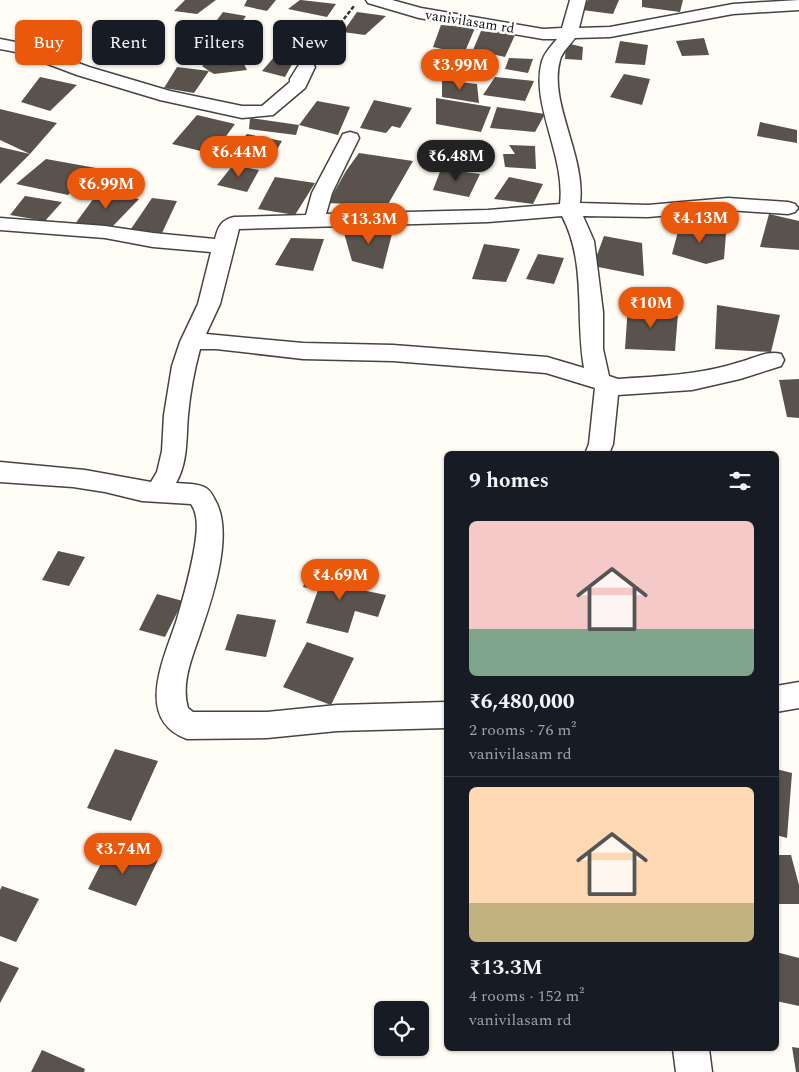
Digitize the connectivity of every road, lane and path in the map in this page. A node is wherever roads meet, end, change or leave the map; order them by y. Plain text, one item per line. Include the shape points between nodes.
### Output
1 (360, 0) edge
2 (374, 0) edge
3 (578, 0) edge
4 (799, 5) edge
5 (434, 8) edge
6 (568, 34) junction
7 (0, 44) edge
8 (306, 67) joint
9 (350, 138) dead end
10 (788, 208) dead end
11 (569, 209) junction
12 (314, 222) junction
13 (0, 224) edge
14 (224, 247) junction
15 (191, 342) junction
16 (773, 360) dead end
17 (602, 383) junction
18 (598, 451) edge
19 (0, 472) edge
20 (158, 492) junction
21 (799, 695) edge
22 (779, 698) edge
23 (444, 715) edge
24 (691, 1051) edge
25 (694, 1072) edge

1 - 8 path
2 - 5 street, vanivilasam rd
3 - 6 street
4 - 6 street, vanivilasam rd via 733,9 610,32
5 - 6 street, vanivilasam rd via 543,34
6 - 11 street via 553,54 549,92 571,180 573,194
7 - 8 street via 166,96 242,112 267,111 274,107 299,84
9 - 12 street via 322,193
10 - 11 street via 728,204 648,211
11 - 12 street via 488,216
11 - 17 street via 584,241 592,312 592,349
12 - 14 street via 234,223 228,228
13 - 14 street via 105,232
14 - 15 street via 209,304
15 - 17 street via 216,341 303,351 392,353 547,365
15 - 20 street via 184,366 169,473
16 - 17 street via 692,382 618,387
17 - 18 street
19 - 20 street via 95,480 141,492
20 - 23 street via 198,495 206,504 209,516 200,583 172,682 174,715 187,726
21 - 22 street
24 - 25 street

